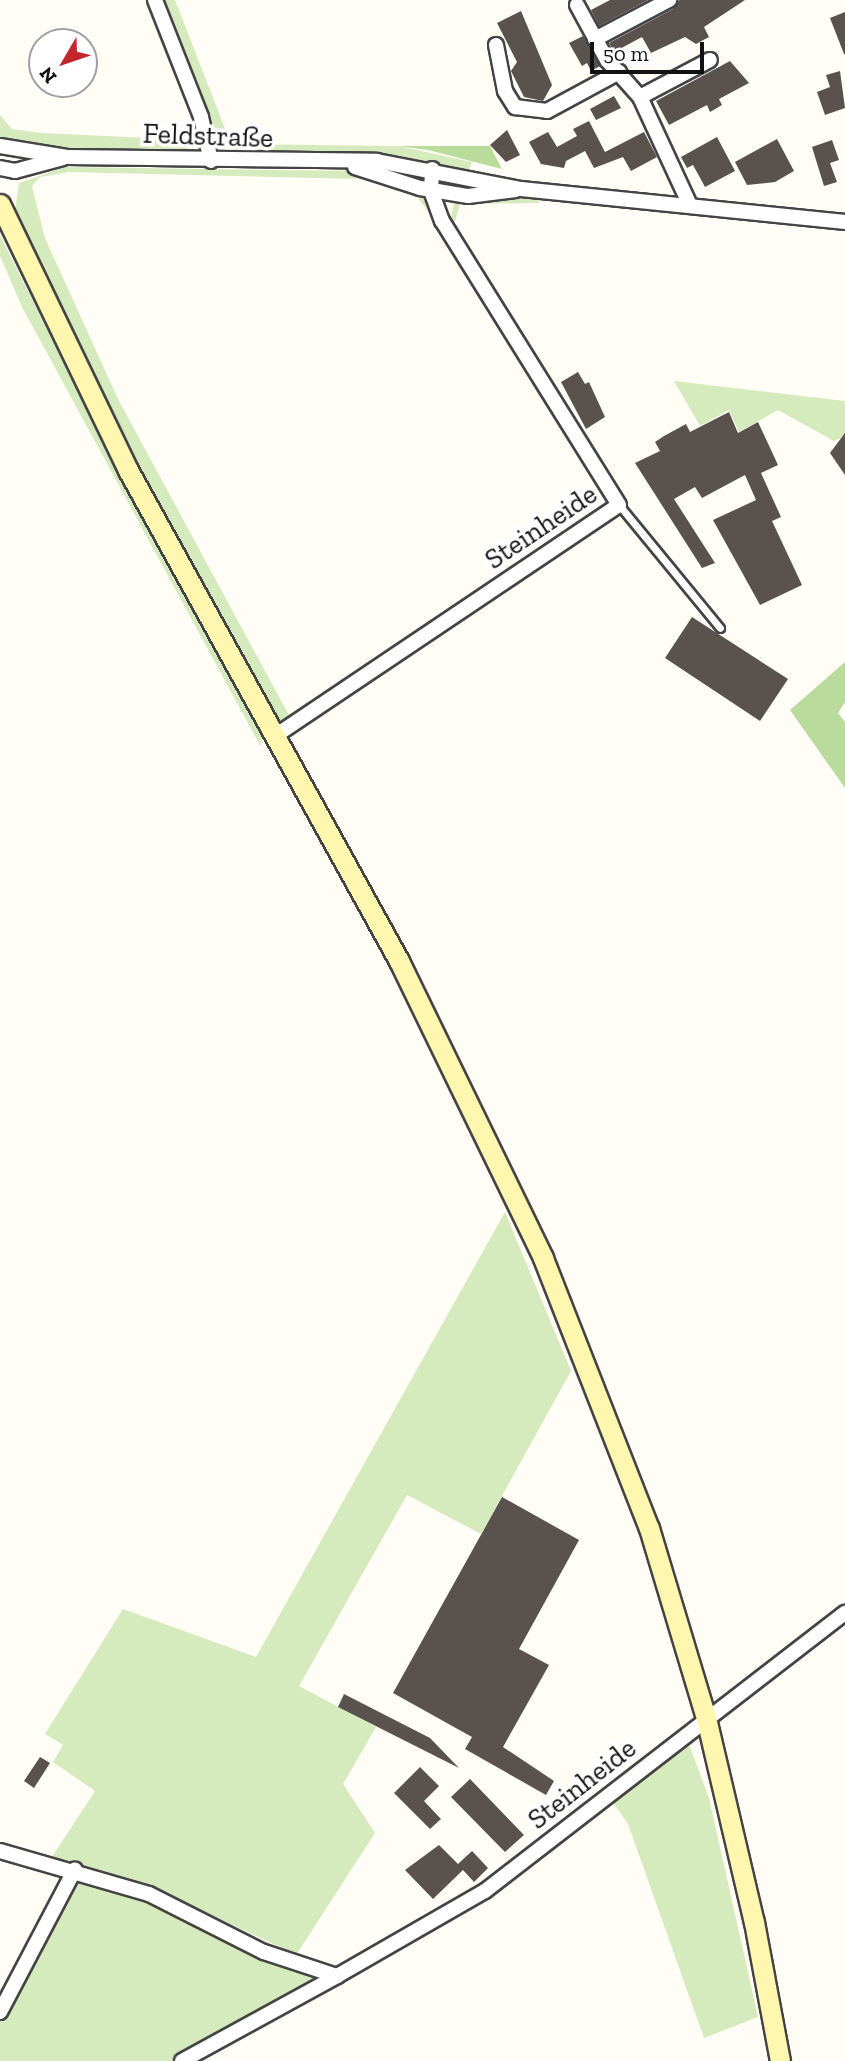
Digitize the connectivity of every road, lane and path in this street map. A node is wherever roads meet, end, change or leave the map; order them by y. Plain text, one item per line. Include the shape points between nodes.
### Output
1 (155, 0) edge
2 (669, 0) edge
3 (577, 5) dead end
4 (595, 39) junction
5 (496, 45) dead end
6 (710, 60) dead end
7 (619, 72) junction
8 (640, 97) junction
9 (0, 146) edge
10 (67, 157) junction
11 (211, 161) junction
12 (347, 164) junction
13 (0, 168) edge
14 (432, 169) junction
15 (521, 189) junction
16 (432, 191) junction
17 (0, 204) edge
18 (690, 205) junction
19 (845, 222) edge
20 (619, 505) junction
21 (720, 628) dead end
22 (275, 736) junction
23 (845, 1613) edge
24 (706, 1718) junction
25 (0, 1851) edge
26 (75, 1869) junction
27 (337, 1976) junction
28 (0, 2012) edge
29 (182, 2061) edge
30 (780, 2061) edge

1 - 11 street via 201,117
2 - 4 street
3 - 4 street
4 - 7 street
5 - 7 street via 505,91 515,107 547,111
6 - 8 street
7 - 8 street
8 - 18 street
9 - 10 street, Feldstraße
10 - 11 street, Feldstraße
10 - 13 street, Feldstraße via 15,171
11 - 12 street, Feldstraße
12 - 14 street, Feldstraße via 377,160
12 - 16 street, Feldstraße
14 - 15 street, Feldstraße
14 - 16 street, Steinheide
15 - 16 street, Feldstraße via 468,196
15 - 18 street, Feldstraße
16 - 20 street, Steinheide via 443,221
17 - 22 street via 128,470
18 - 19 street, Feldstraße
20 - 21 lane
20 - 22 street, Steinheide
22 - 24 street via 399,961 543,1258 649,1528
23 - 24 street, Steinheide
24 - 27 street, Steinheide via 468,1904
24 - 30 street via 754,1922
25 - 26 street
26 - 27 street via 149,1894 264,1952
26 - 28 street
27 - 29 street, Steinheide

